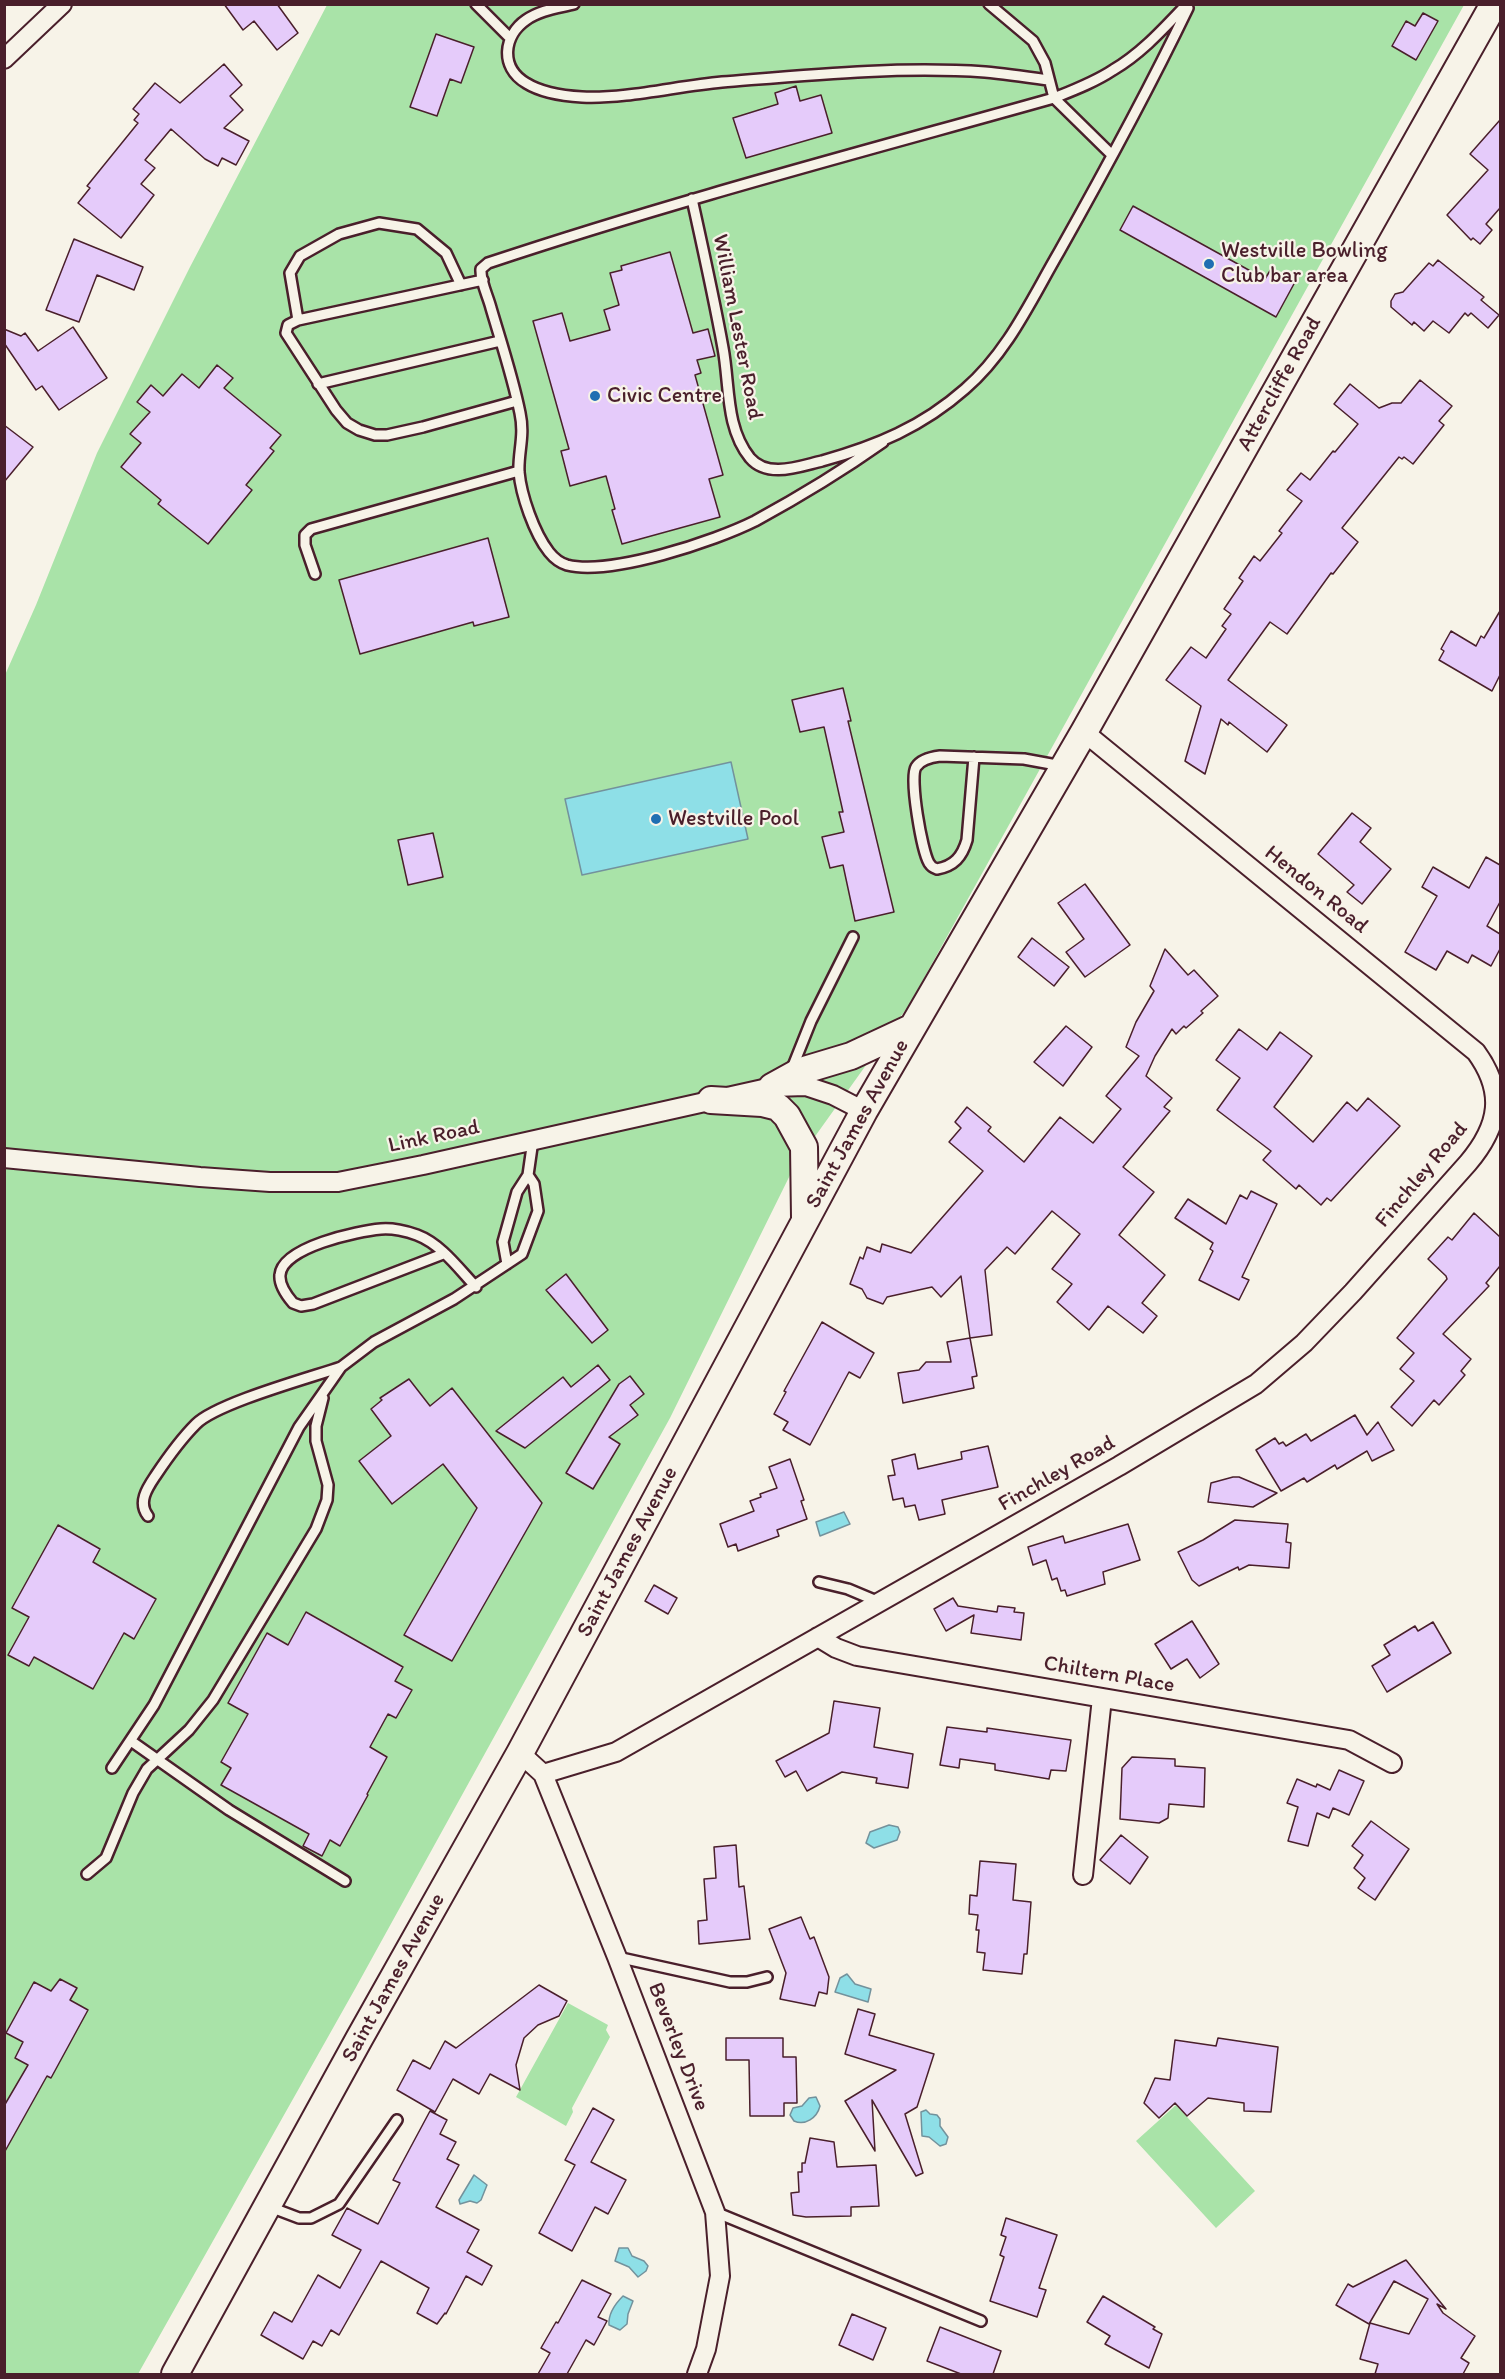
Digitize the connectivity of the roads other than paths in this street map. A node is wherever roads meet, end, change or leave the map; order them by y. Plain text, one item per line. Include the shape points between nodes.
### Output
1 (62, 4) edge
2 (476, 4) edge
3 (574, 4) edge
4 (989, 4) edge
5 (1189, 4) edge
6 (1494, 4) edge
7 (510, 38) junction
8 (4, 59) edge
9 (1048, 80) junction
10 (1054, 98) junction
11 (1111, 154) junction
12 (692, 199) junction
13 (483, 280) junction
14 (461, 285) junction
15 (298, 320) junction
16 (500, 341) junction
17 (318, 384) junction
18 (517, 401) junction
19 (883, 442) junction
20 (519, 471) junction
21 (315, 574) dead end
22 (1084, 732) junction
23 (974, 757) junction
24 (1064, 766) junction
25 (853, 937) dead end
26 (911, 1028) junction
27 (780, 1083) junction
28 (1499, 1098) joint
29 (711, 1100) junction
30 (864, 1111) junction
31 (533, 1140) junction
32 (4, 1158) edge
33 (528, 1175) junction
34 (805, 1221) junction
35 (443, 1254) junction
36 (507, 1264) junction
37 (476, 1287) junction
38 (341, 1368) junction
39 (324, 1393) junction
40 (148, 1516) dead end
41 (819, 1582) dead end
42 (879, 1602) junction
43 (818, 1637) junction
44 (1102, 1698) junction
45 (131, 1741) junction
46 (520, 1753) junction
47 (155, 1759) junction
48 (1392, 1763) dead end
49 (112, 1768) dead end
50 (543, 1774) junction
51 (87, 1874) dead end
52 (1083, 1875) dead end
53 (345, 1881) dead end
54 (617, 1957) junction
55 (767, 1977) dead end
56 (397, 2120) dead end
57 (268, 2206) junction
58 (715, 2212) junction
59 (981, 2321) dead end
60 (176, 2374) edge
61 (697, 2374) edge

1 - 8 street
2 - 7 lane
3 - 7 lane via 528,18
4 - 9 lane via 1033,41 1045,63
5 - 10 lane, William Lester Road via 1131,58 1094,81
5 - 11 lane, William Lester Road
6 - 22 main road, Attercliffe Road
7 - 9 lane via 509,62 523,81 540,89 582,97 864,71 985,72
9 - 10 lane
10 - 11 lane
10 - 12 lane, William Lester Road
11 - 19 lane, William Lester Road via 997,356 943,407
12 - 13 lane via 488,263 481,269
12 - 19 lane, William Lester Road via 724,351 734,428 748,455 760,466 791,469
13 - 14 lane
13 - 16 lane
14 - 15 lane
14 - 15 lane via 446,253 417,229 379,223 339,234 300,256 290,273
15 - 17 lane via 288,325 286,333
16 - 17 lane
16 - 18 lane
17 - 18 lane via 347,423 375,435 423,427
18 - 20 lane via 523,427
19 - 20 lane via 840,472 736,529 657,555 594,566 568,565 549,552 533,525
20 - 21 lane via 311,530 305,535 305,545
22 - 24 main road, Saint James Avenue
22 - 28 street, Hendon Road via 1476,1052 1492,1072
23 - 23 lane via 964,852 955,861 936,869 929,863 921,831 915,768 932,757
23 - 24 lane
24 - 26 main road, Saint James Avenue
25 - 27 lane
26 - 27 main road
26 - 30 main road, Saint James Avenue
27 - 29 street, Link Road
27 - 30 street, Link Road via 806,1086
28 - 42 street, Finchley Road via 1494,1123 1468,1163 1353,1293 1256,1384
29 - 31 street, Link Road
29 - 34 main road via 762,1103 778,1107 787,1116 804,1147
30 - 34 main road, Saint James Avenue
31 - 32 street, Link Road via 338,1182 200,1177
31 - 33 lane
33 - 36 lane via 517,1192 503,1242
33 - 36 lane via 534,1184 538,1211 522,1254
34 - 46 main road, Saint James Avenue
35 - 35 lane via 301,1306 293,1303 281,1283 284,1266 304,1249 383,1229 420,1236
35 - 37 lane
36 - 37 lane
37 - 38 lane via 374,1342
38 - 39 lane
38 - 40 lane via 243,1400 196,1423 146,1490 143,1502
39 - 45 lane via 299,1427 154,1705
39 - 47 lane via 316,1441 328,1485 327,1500 316,1528 213,1700 189,1730
41 - 42 lane
42 - 43 street, Finchley Road
43 - 44 street, Chiltern Place via 857,1656
43 - 50 street, Finchley Road via 616,1752
44 - 48 street, Chiltern Place via 1349,1740
44 - 52 street
45 - 47 lane
45 - 49 lane
46 - 50 street, Beverley Drive
46 - 57 main road, Saint James Avenue
47 - 51 lane via 133,1793 106,1858
47 - 53 lane
50 - 54 street, Beverley Drive
54 - 55 lane via 730,1982
54 - 58 street, Beverley Drive
56 - 57 lane via 339,2204 311,2218 299,2218
57 - 60 main road, Saint James Avenue
58 - 59 lane
58 - 61 street, Beverley Drive via 720,2276 706,2349

